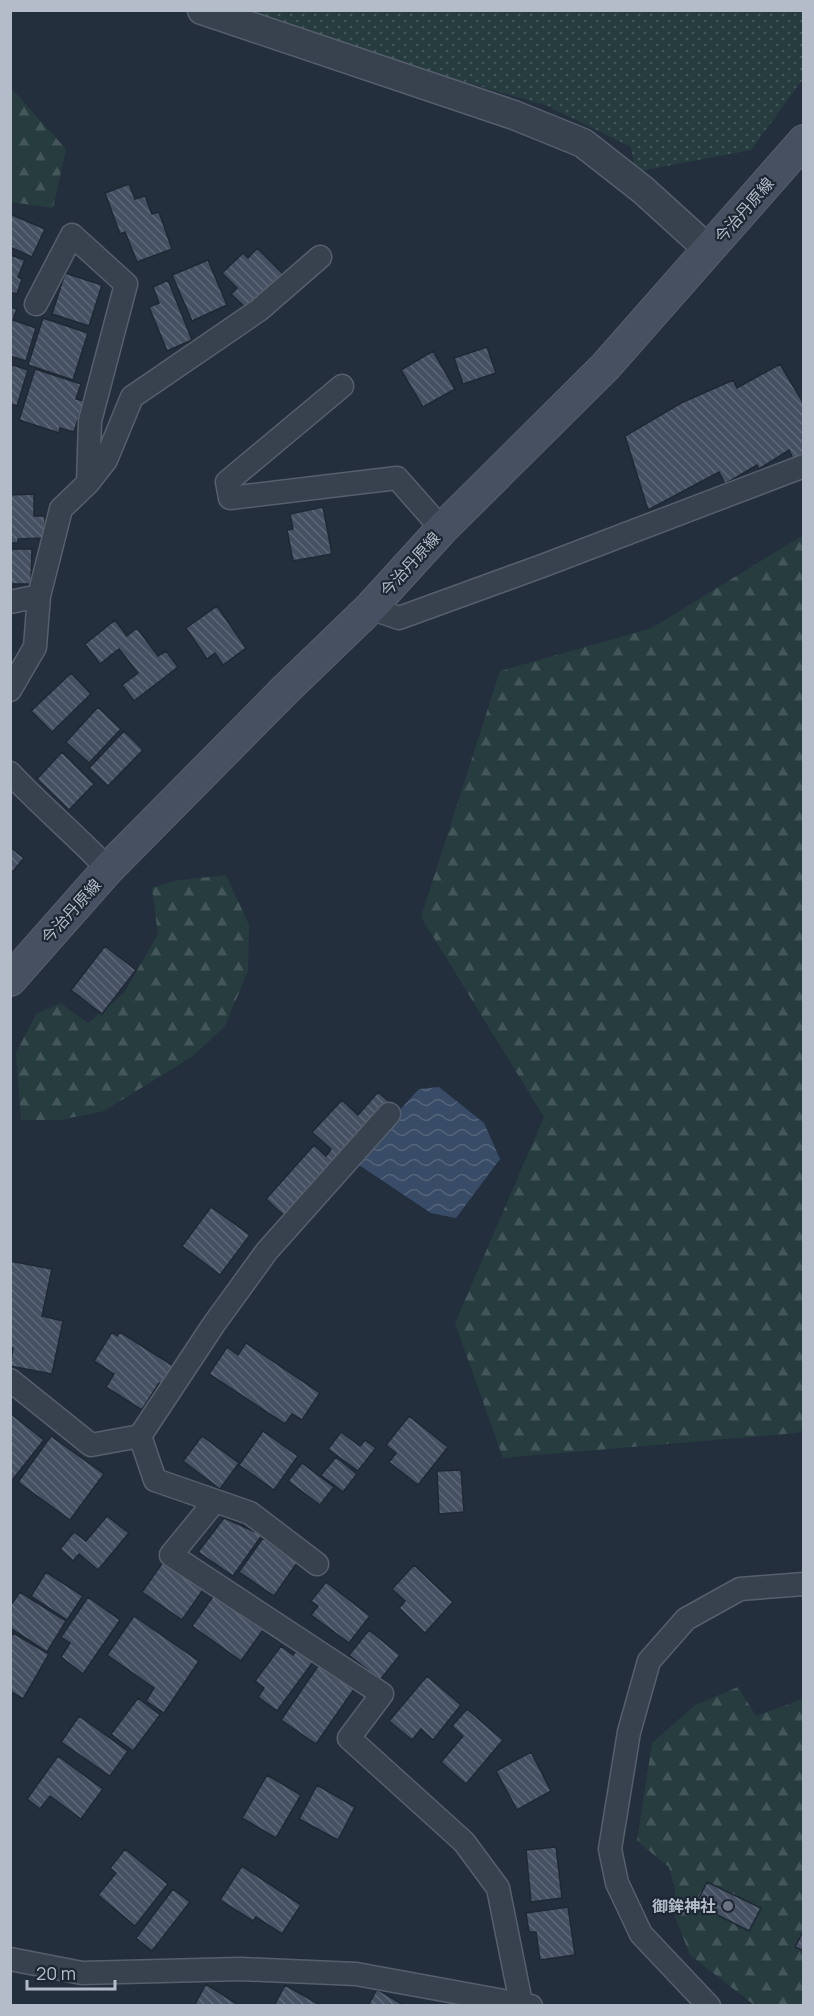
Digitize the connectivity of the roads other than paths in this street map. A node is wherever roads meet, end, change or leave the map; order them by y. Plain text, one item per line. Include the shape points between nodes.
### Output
1 (202, 10) edge
2 (804, 141) edge
3 (709, 250) junction
4 (320, 257) dead end
5 (36, 304) dead end
6 (342, 386) dead end
7 (804, 466) edge
8 (88, 483) junction
9 (442, 529) junction
10 (39, 596) junction
11 (10, 602) edge
12 (370, 608) junction
13 (10, 690) edge
14 (10, 773) edge
15 (108, 869) junction
16 (10, 980) edge
17 (389, 1114) dead end
18 (10, 1380) edge
19 (140, 1436) junction
20 (215, 1501) junction
21 (317, 1564) dead end
22 (804, 1584) edge
23 (10, 1959) edge
24 (526, 2004) edge
25 (709, 2006) edge

1 - 3 street via 514,115 583,143 643,190
2 - 3 main road, 今治丹原線
3 - 9 main road, 今治丹原線 via 605,367
4 - 8 street via 259,310 132,397 106,460
5 - 8 street via 72,235 126,284 90,421
6 - 9 street via 227,482 230,498 397,478
7 - 12 street via 399,618
8 - 10 street via 60,509
9 - 12 main road, 今治丹原線
10 - 11 street
10 - 13 street via 35,646
12 - 15 main road, 今治丹原線
14 - 15 street
15 - 16 main road, 今治丹原線
17 - 19 street via 267,1251
18 - 19 street via 91,1445
19 - 20 street via 155,1480
20 - 21 street via 250,1513
20 - 24 street via 171,1555 382,1694 349,1738 464,1842 498,1888
22 - 25 street via 740,1589 686,1619 649,1661 629,1732 610,1849 617,1883 641,1934
23 - 24 street via 82,1973 241,1969 356,1974

